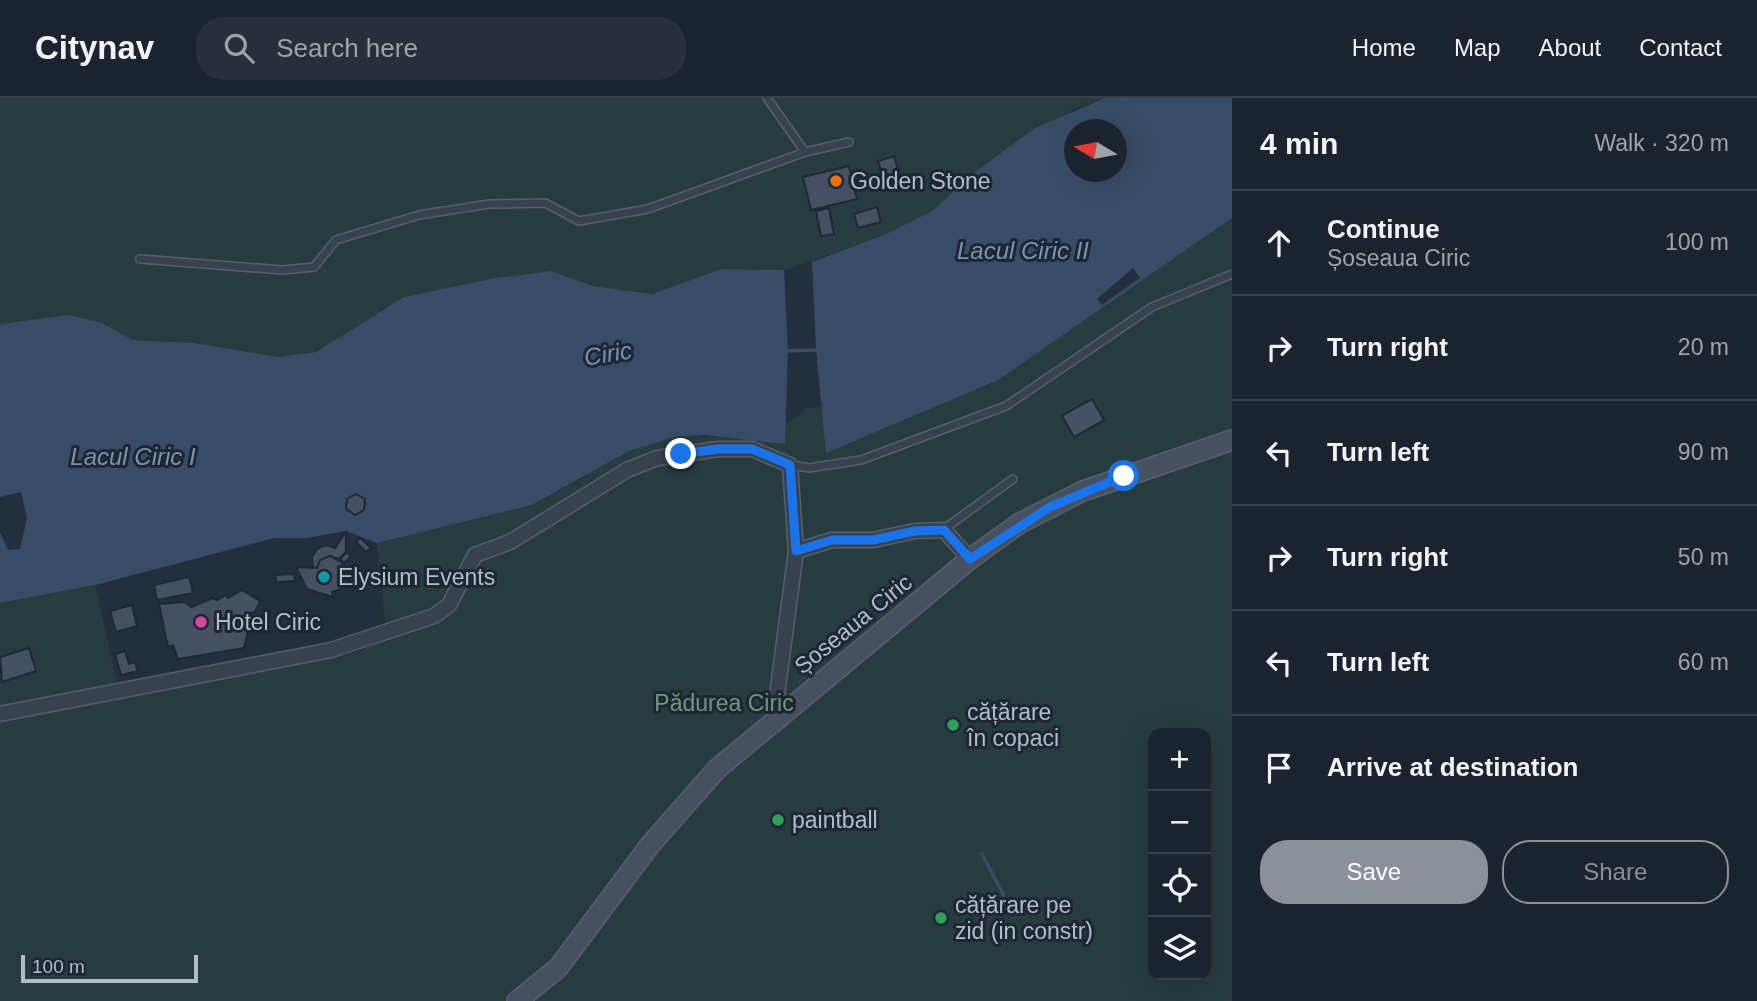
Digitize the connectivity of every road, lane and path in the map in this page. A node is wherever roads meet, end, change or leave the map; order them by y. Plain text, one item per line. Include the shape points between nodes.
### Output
1 (767, 98) edge
2 (849, 142) dead end
3 (805, 152) junction
4 (140, 259) dead end
5 (1232, 274) edge
6 (1232, 440) edge
7 (790, 465) junction
8 (1013, 479) dead end
9 (944, 530) junction
10 (796, 551) junction
11 (970, 559) junction
12 (785, 710) junction
13 (0, 714) edge
14 (517, 1001) edge

1 - 3 lane
2 - 3 lane
3 - 4 lane via 648,209 579,221 545,203 489,204 419,215 336,240 314,267 283,270
5 - 7 lane via 1152,307 994,411 861,460 809,468
6 - 11 main road, Șoseaua Ciric via 1072,496 1020,523
7 - 10 street
7 - 13 street via 752,449 657,458 627,470 533,529 475,555 449,605 434,616 331,650
8 - 9 lane
9 - 10 street via 873,540 832,540
9 - 11 street
10 - 12 street via 778,695
11 - 12 main road, Șoseaua Ciric
12 - 14 main road, Șoseaua Ciric via 686,802 558,968

